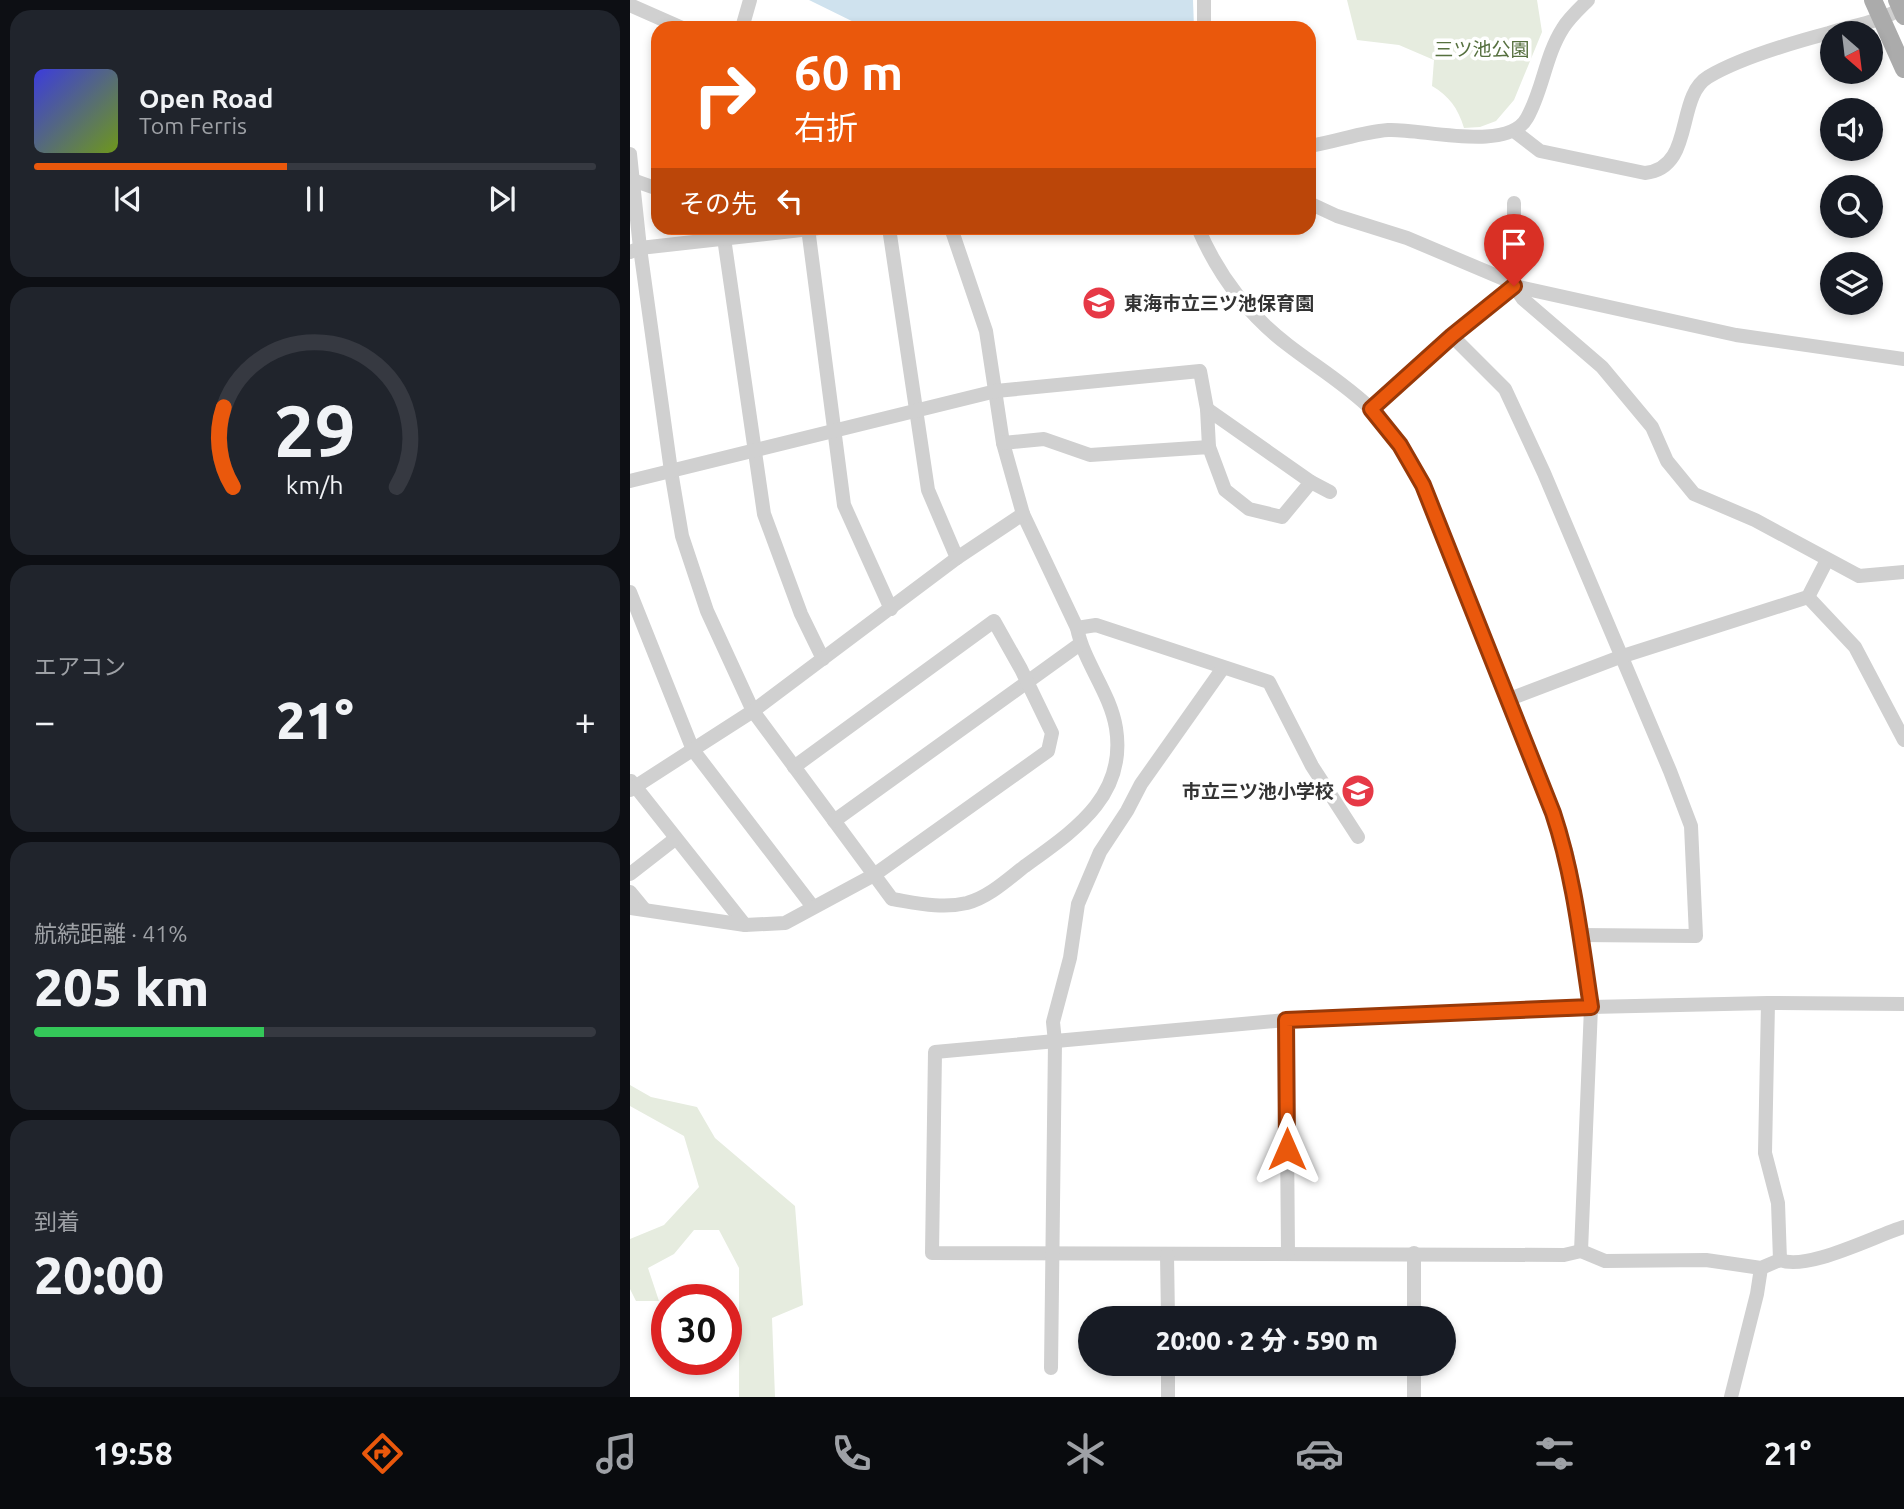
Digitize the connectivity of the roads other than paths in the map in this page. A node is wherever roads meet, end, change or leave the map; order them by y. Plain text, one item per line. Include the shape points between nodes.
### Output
1 (750, 0) edge
2 (1204, 0) edge
3 (1587, 0) edge
4 (1873, 0) edge
5 (630, 5) edge
6 (1901, 8) edge
7 (1881, 19) junction
8 (666, 21) edge
9 (744, 21) edge
10 (1204, 21) edge
11 (1904, 69) edge
12 (1514, 131) junction
13 (1316, 145) edge
14 (630, 154) edge
15 (631, 179) edge
16 (651, 186) edge
17 (1514, 203) dead end
18 (1316, 206) edge
19 (751, 235) edge
20 (815, 235) edge
21 (890, 235) edge
22 (953, 235) edge
23 (1202, 235) edge
24 (724, 238) junction
25 (635, 250) edge
26 (1514, 286) junction
27 (1452, 336) junction
28 (1904, 359) edge
29 (996, 391) junction
30 (1371, 409) junction
31 (915, 410) junction
32 (1207, 410) junction
33 (835, 430) junction
34 (1003, 443) junction
35 (1209, 447) junction
36 (755, 450) junction
37 (671, 471) junction
38 (630, 481) edge
39 (1311, 482) junction
40 (1330, 492) dead end
41 (1023, 514) junction
42 (957, 558) junction
43 (1827, 560) junction
44 (1904, 572) edge
45 (630, 592) edge
46 (1808, 597) junction
47 (891, 609) junction
48 (1077, 628) junction
49 (1080, 644) junction
50 (1620, 657) junction
51 (824, 659) junction
52 (1223, 668) junction
53 (1027, 682) junction
54 (1507, 699) junction
55 (753, 711) junction
56 (1904, 740) edge
57 (693, 750) junction
58 (794, 767) junction
59 (631, 786) edge
60 (834, 821) junction
61 (1358, 837) dead end
62 (675, 839) junction
63 (630, 874) edge
64 (874, 875) junction
65 (630, 892) edge
66 (813, 907) junction
67 (637, 908) edge
68 (745, 925) junction
69 (1580, 935) junction
70 (1768, 1003) junction
71 (1904, 1004) edge
72 (1591, 1007) junction
73 (1286, 1020) junction
74 (1055, 1042) junction
75 (1904, 1227) edge
76 (1581, 1251) junction
77 (1052, 1253) junction
78 (1288, 1253) junction
79 (1415, 1253) junction
80 (1167, 1255) junction
81 (1780, 1260) junction
82 (1761, 1268) junction
83 (1168, 1306) edge
84 (1414, 1306) edge
85 (1051, 1368) dead end
86 (1168, 1376) edge
87 (1414, 1376) edge
88 (1168, 1397) edge
89 (1414, 1397) edge
90 (1731, 1397) edge

1 - 9 street
2 - 10 street
3 - 12 street via 1563,27 1527,118
4 - 7 main road
5 - 8 street
6 - 7 street
7 - 11 main road
7 - 12 street via 1799,42 1708,77 1693,100 1672,158 1653,172 1540,151
12 - 13 street via 1469,136 1387,130
14 - 15 street
15 - 16 street
15 - 25 street
17 - 26 street
18 - 26 street via 1450,255
19 - 24 street
20 - 33 street
21 - 31 street
22 - 29 street via 986,331
23 - 30 street via 1222,275 1253,315
24 - 25 street
24 - 36 street
25 - 37 street
26 - 27 street
26 - 28 street via 1726,333
26 - 43 street via 1602,367 1637,407 1689,490
27 - 30 street
27 - 50 street via 1505,389
29 - 31 street
29 - 32 street via 1200,371
29 - 34 street
30 - 54 street via 1400,445 1423,485
31 - 33 street
31 - 42 street via 928,490
32 - 35 street
32 - 39 street
33 - 36 street
33 - 47 street via 844,505
34 - 35 street via 1044,439 1090,455
34 - 41 street
35 - 39 street via 1225,489 1249,509 1282,517
36 - 37 street
36 - 51 street via 764,514 801,614
37 - 38 street
37 - 55 street via 682,536 707,611
39 - 40 street
41 - 42 street
41 - 48 street
42 - 47 street
43 - 44 street via 1859,576
43 - 46 street
45 - 57 street
46 - 50 street
46 - 56 street via 1855,647
47 - 51 street
48 - 49 street
48 - 52 street via 1097,625
49 - 53 street
49 - 64 street via 1116,727 1115,767 1089,816 992,891 968,902 942,906 892,899
50 - 54 street
50 - 69 street via 1691,826 1696,936
51 - 55 street
52 - 61 street via 1269,682 1312,766
52 - 74 street via 1141,784 1100,852 1078,904 1053,1022
53 - 58 street via 994,621
53 - 60 street
53 - 64 street via 1052,733 1048,751
54 - 69 street via 1567,854
55 - 57 street
55 - 58 street
57 - 59 street
57 - 66 street
58 - 60 street
59 - 62 street
60 - 64 street
62 - 63 street
62 - 68 street
64 - 66 street
65 - 67 street
66 - 68 street via 785,923
67 - 68 street
69 - 72 street
70 - 71 street
70 - 72 street
70 - 81 street via 1765,1153 1778,1203
72 - 73 street
72 - 76 street
73 - 74 street
73 - 78 street
74 - 77 street
74 - 77 street via 935,1052 932,1240 932,1253
75 - 81 street via 1822,1257 1789,1264
76 - 79 street via 1564,1255
76 - 82 street via 1605,1261 1706,1261
77 - 80 street
77 - 85 street
78 - 79 street
78 - 80 street
79 - 84 street
80 - 83 street
81 - 82 street
82 - 90 street
86 - 88 street
87 - 89 street

